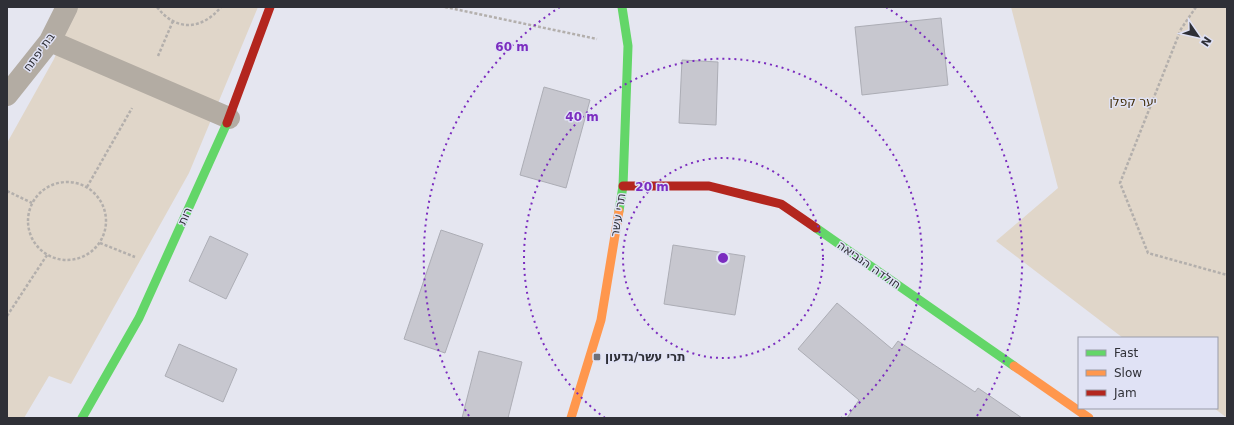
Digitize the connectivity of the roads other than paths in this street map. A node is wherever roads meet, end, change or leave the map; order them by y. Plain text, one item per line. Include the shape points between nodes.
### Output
1 (67, 7) edge
2 (270, 7) edge
3 (622, 7) edge
4 (50, 41) junction
5 (7, 95) edge
6 (229, 118) junction
7 (623, 186) junction
8 (82, 418) edge
9 (571, 418) edge
10 (1089, 418) edge

1 - 4 street, בת יפתח
2 - 6 street, רות
3 - 7 street, תרי עשר via 628,46
4 - 5 street, בת יפתח
4 - 6 street
6 - 8 street, רות via 139,318
7 - 9 street, תרי עשר via 601,320
7 - 10 street, חולדה הנביאה via 709,186 781,204

